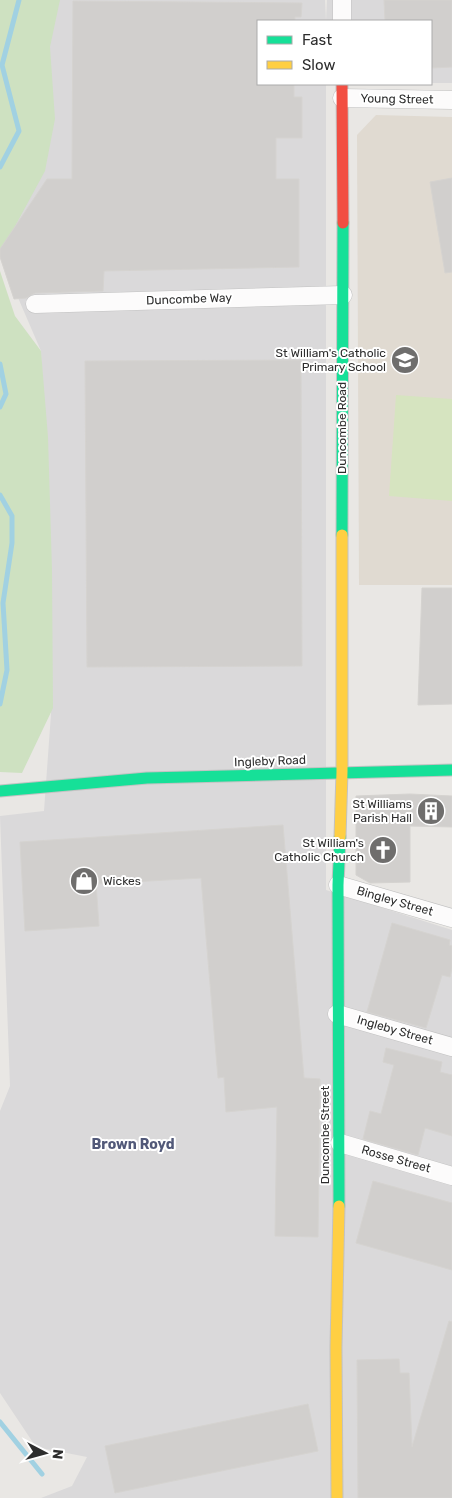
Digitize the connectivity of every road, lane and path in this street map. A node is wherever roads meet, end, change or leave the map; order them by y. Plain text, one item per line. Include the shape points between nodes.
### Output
1 (342, 0) edge
2 (342, 20) edge
3 (342, 91) edge
4 (452, 100) edge
5 (343, 295) junction
6 (35, 304) dead end
7 (452, 770) edge
8 (342, 772) junction
9 (0, 791) edge
10 (338, 885) junction
11 (452, 918) edge
12 (337, 1014) junction
13 (452, 1047) edge
14 (340, 1143) junction
15 (452, 1176) edge
16 (337, 1498) edge

1 - 2 street
3 - 4 street, Young Street
3 - 5 street, Duncombe Road
5 - 6 street, Duncombe Way
5 - 8 street, Duncombe Road
7 - 8 street, Ingleby Road
8 - 9 street, Ingleby Road via 147,778
8 - 10 street, Duncombe Street
10 - 11 street, Bingley Street
10 - 12 street, Duncombe Street
12 - 13 street, Ingleby Street
12 - 14 street, Duncombe Street
14 - 15 street, Rosse Street
14 - 16 street, Duncombe Street

